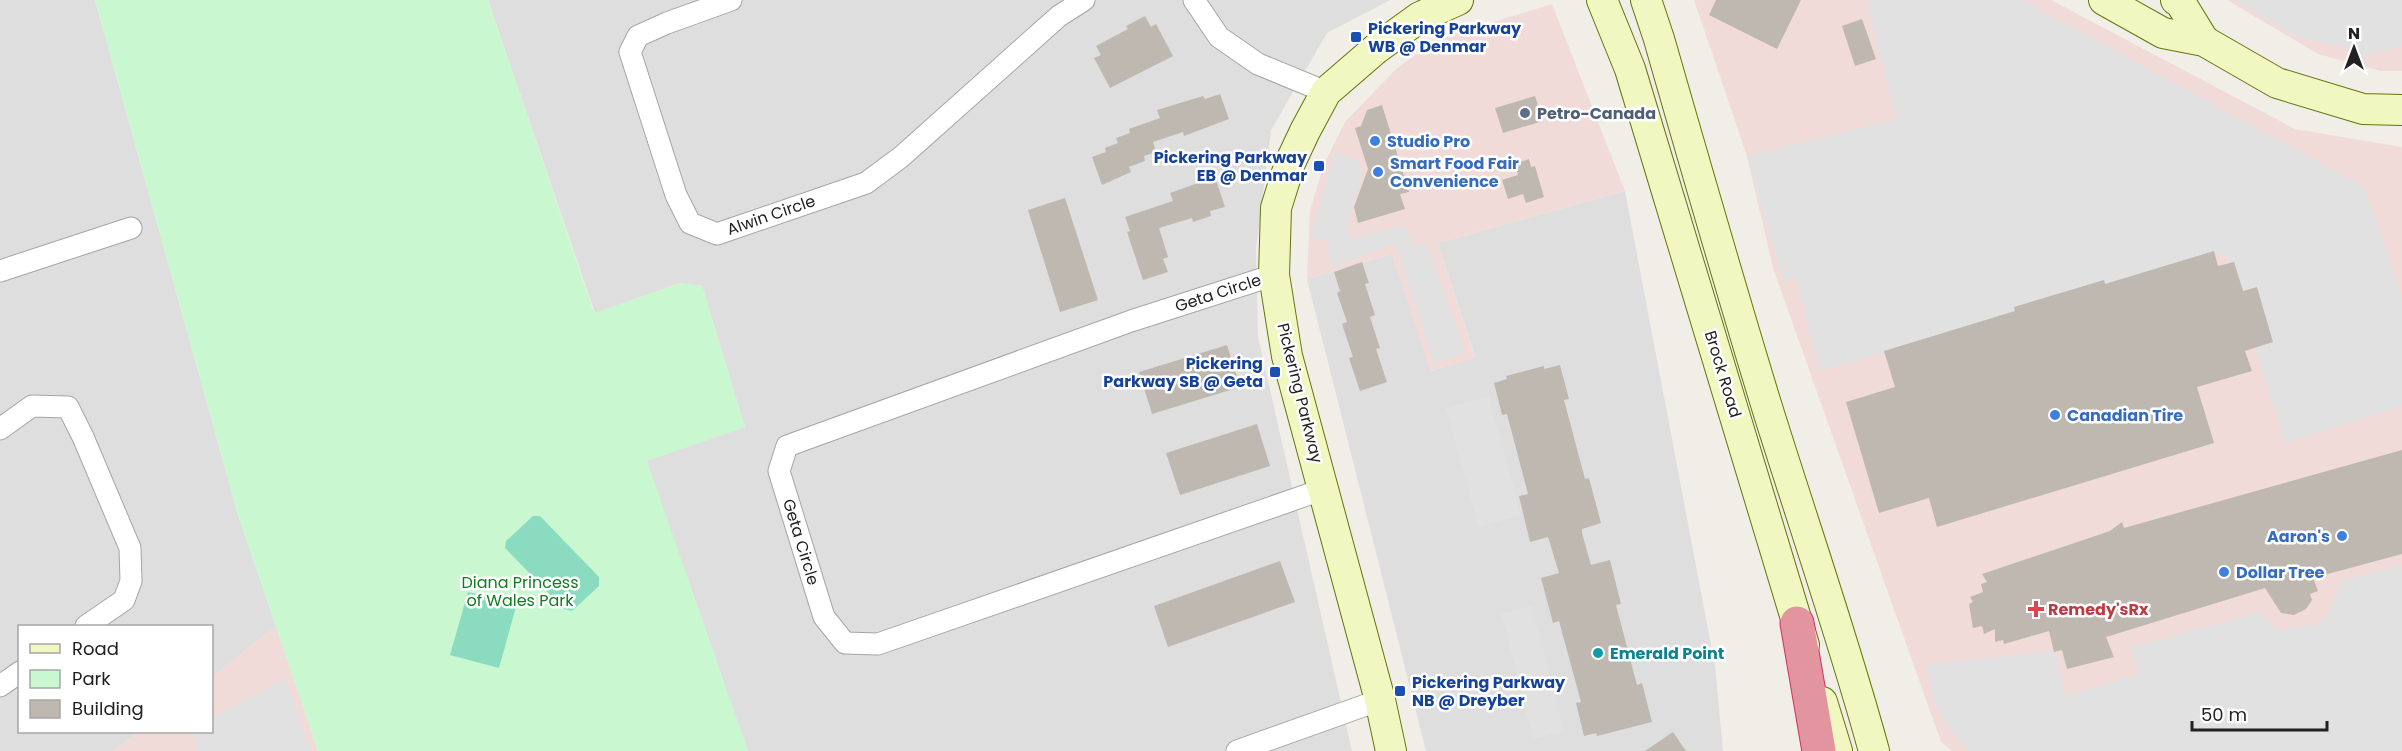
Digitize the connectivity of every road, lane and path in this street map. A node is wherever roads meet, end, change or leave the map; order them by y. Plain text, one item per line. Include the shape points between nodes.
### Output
1 (731, 0) edge
2 (1084, 0) edge
3 (1194, 0) edge
4 (1458, 0) edge
5 (1602, 0) edge
6 (1646, 0) edge
7 (1662, 0) edge
8 (2104, 0) edge
9 (2176, 0) edge
10 (1659, 39) junction
11 (2204, 42) junction
12 (1326, 92) junction
13 (2402, 110) edge
14 (130, 228) dead end
15 (0, 271) edge
16 (1274, 275) junction
17 (0, 429) edge
18 (1324, 489) junction
19 (1797, 623) junction
20 (89, 625) edge
21 (18, 673) edge
22 (0, 686) edge
23 (1380, 700) junction
24 (1237, 751) edge
25 (1391, 751) edge
26 (1819, 751) edge
27 (1837, 751) edge
28 (1874, 751) edge

1 - 2 street, Alwin Circle via 638,36 630,52 676,195 690,223 717,234 866,183 901,157 1059,16
3 - 12 street via 1218,37 1258,64
4 - 12 main road, Pickering Parkway via 1420,17
5 - 19 main road, Brock Road via 1630,69
6 - 10 main road, Brock Road
7 - 10 main road
8 - 11 main road via 2163,33
9 - 11 main road
10 - 28 main road, Brock Road via 1746,338
11 - 13 main road via 2277,83 2363,109
12 - 16 main road, Pickering Parkway via 1290,163 1276,208
14 - 15 street
16 - 18 main road, Pickering Parkway via 1287,356
16 - 18 street, Geta Circle via 1131,321 787,446 779,471 824,617 845,642 878,644
17 - 20 street via 32,406 68,407 83,437 130,548 131,581 124,600
18 - 23 main road, Pickering Parkway
19 - 26 highway
19 - 27 main road, Brock Road
21 - 22 street
23 - 24 street
23 - 25 main road, Pickering Parkway

